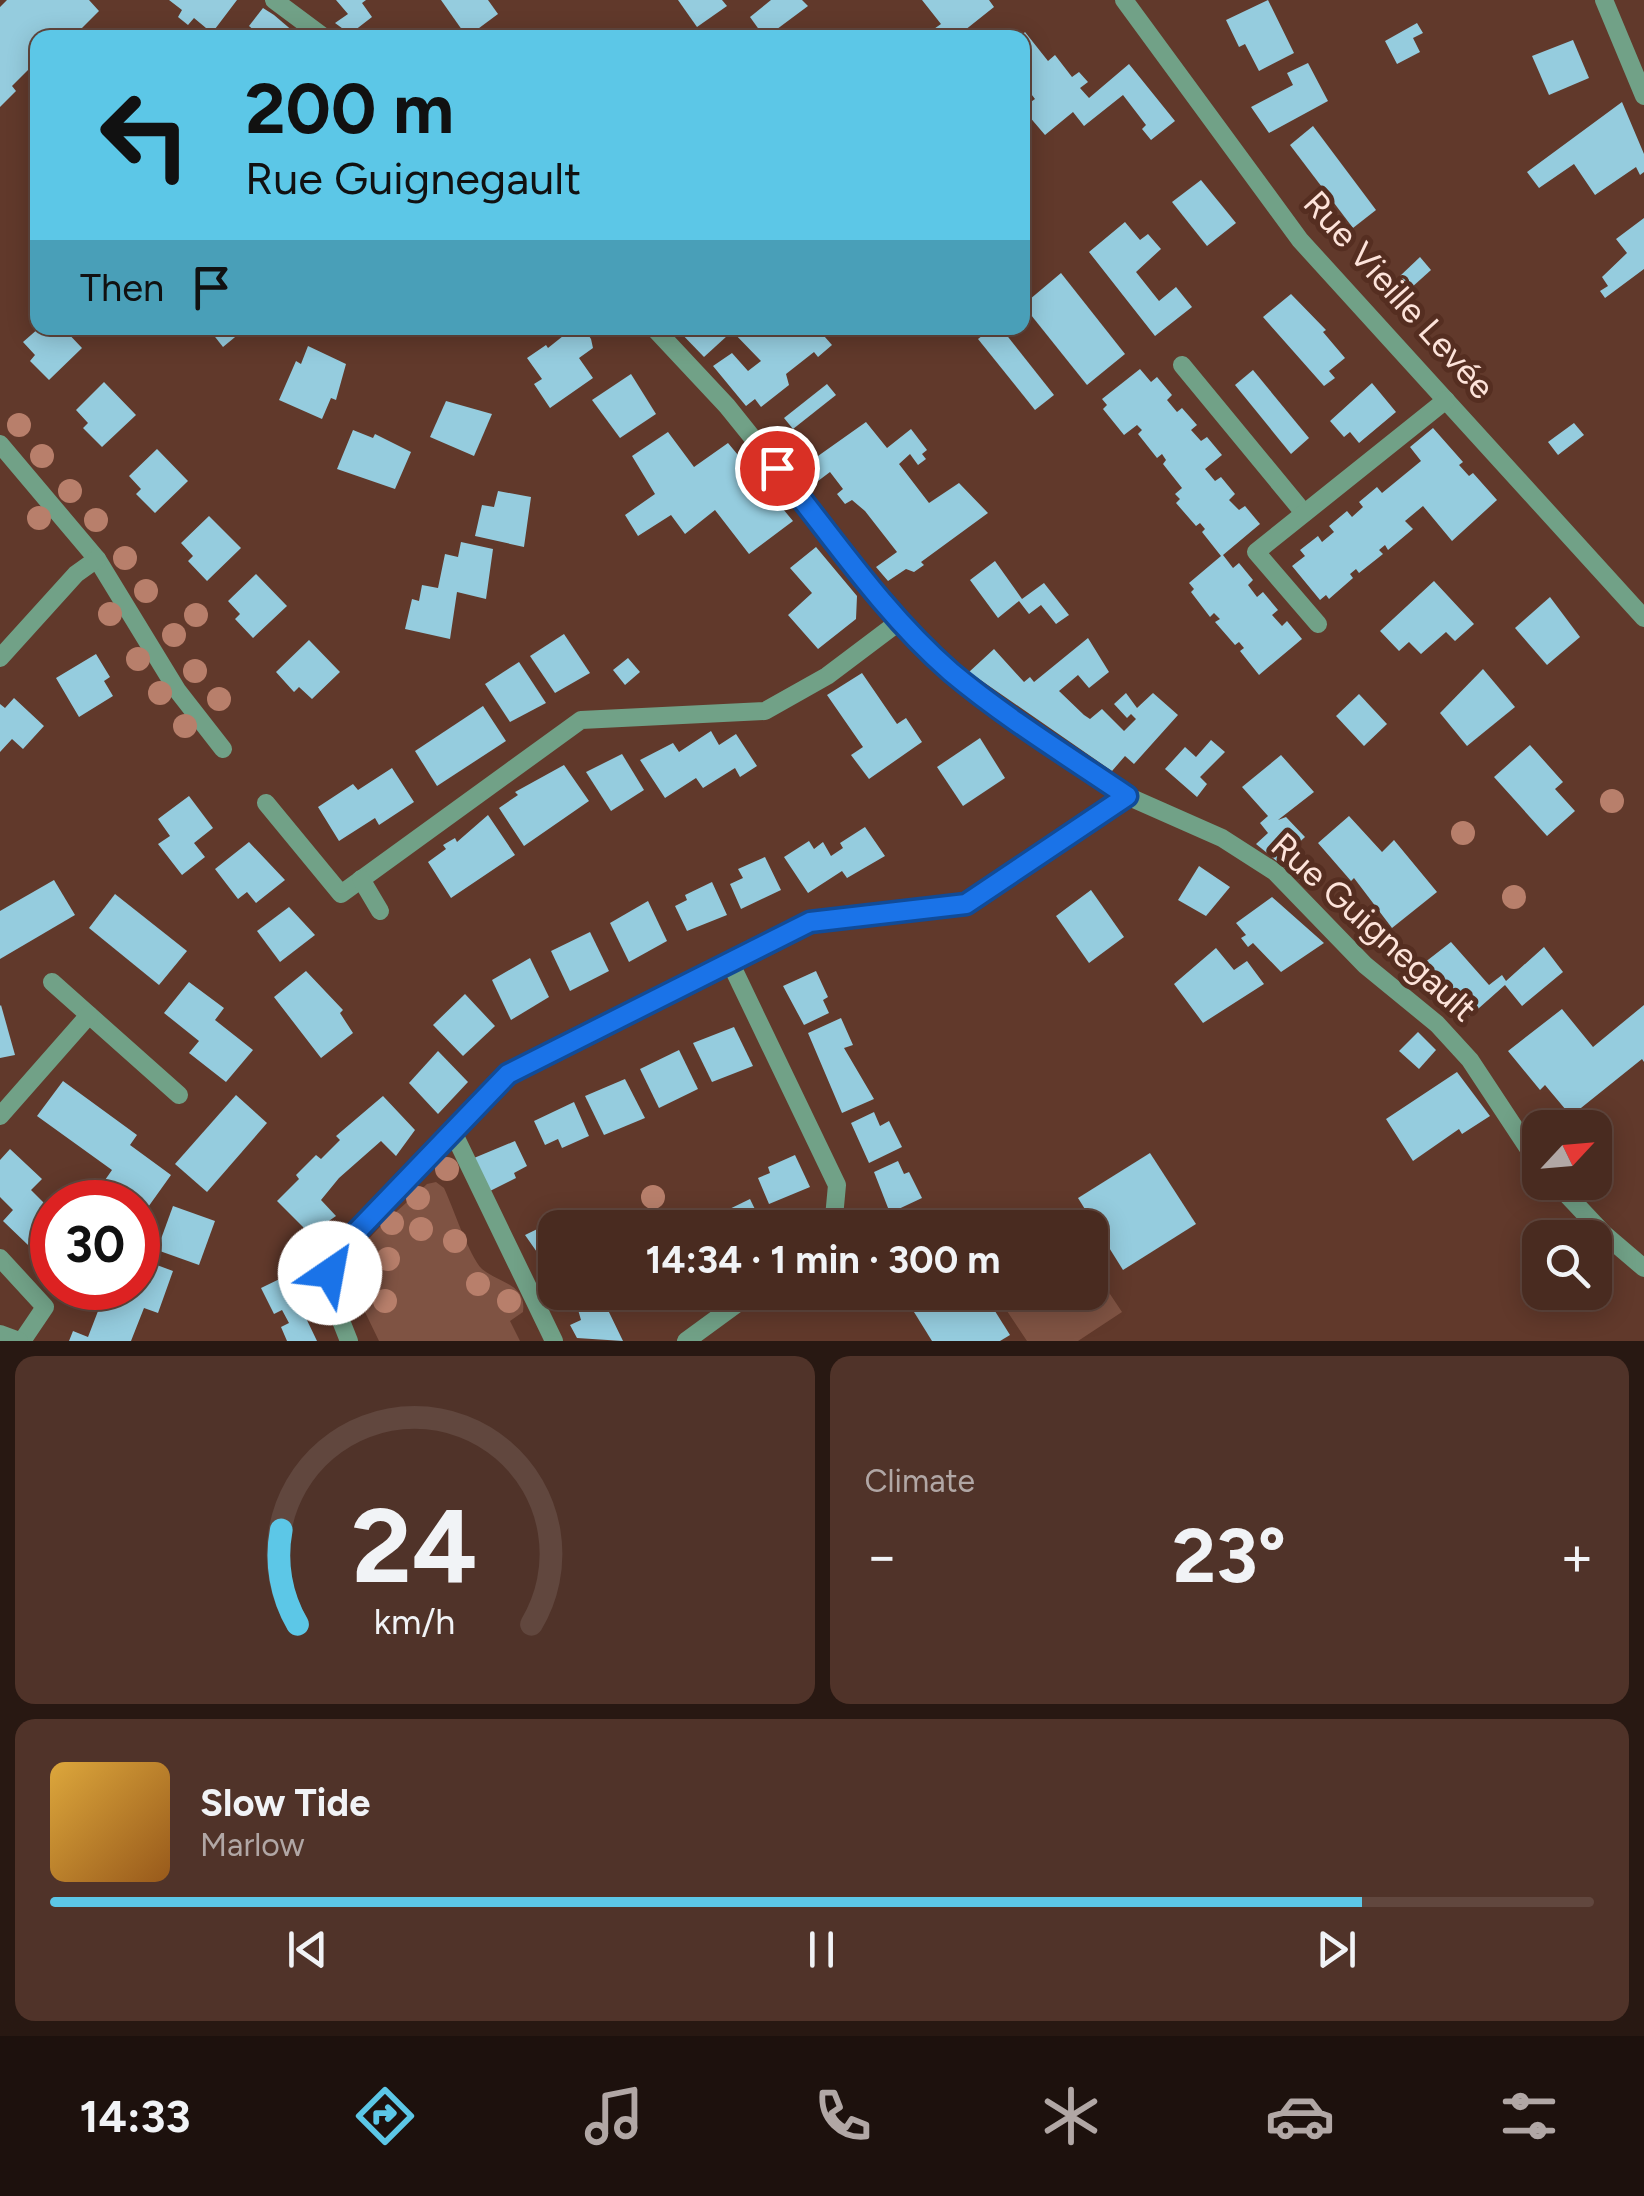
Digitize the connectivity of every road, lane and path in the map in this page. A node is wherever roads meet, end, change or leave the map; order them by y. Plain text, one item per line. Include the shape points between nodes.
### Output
1 (274, 0) edge
2 (1124, 0) edge
3 (1604, 0) edge
4 (314, 30) edge
5 (1644, 96) edge
6 (661, 335) edge
7 (1182, 365) dead end
8 (1446, 400) junction
9 (0, 444) edge
10 (1304, 513) junction
11 (96, 559) junction
12 (1644, 618) edge
13 (900, 621) junction
14 (1318, 624) dead end
15 (0, 658) edge
16 (223, 750) dead end
17 (1127, 796) junction
18 (266, 803) dead end
19 (361, 880) junction
20 (380, 911) dead end
21 (730, 962) junction
22 (52, 982) dead end
23 (89, 1014) junction
24 (179, 1096) dead end
25 (0, 1116) edge
26 (453, 1132) junction
27 (1522, 1139) edge
28 (1571, 1200) edge
29 (835, 1210) edge
30 (0, 1258) edge
31 (1644, 1268) edge
32 (728, 1310) edge
33 (0, 1334) edge
34 (20, 1341) edge
35 (349, 1341) edge
36 (554, 1341) edge
37 (686, 1341) edge

1 - 4 street
2 - 8 street, Rue Vieille Levée via 1300,240
3 - 5 street
6 - 13 street, Rue Guignegault via 728,406
7 - 10 street
8 - 10 street
8 - 12 street, Rue Vieille Levée
9 - 11 street
10 - 14 street via 1256,552
11 - 15 street
11 - 16 street via 177,690
13 - 17 street, Rue Guignegault via 1003,712
13 - 19 street via 766,712 581,720
17 - 21 street via 966,904 810,922
17 - 27 street, Rue Guignegault via 1222,838 1275,872 1364,966 1437,1024 1470,1060
18 - 19 street via 341,894
19 - 20 street
21 - 26 street via 508,1074
21 - 29 street via 837,1185
22 - 23 street
23 - 24 street
23 - 25 street
26 - 35 street via 334,1259 328,1288
26 - 36 street
28 - 31 street
30 - 34 street via 45,1307
32 - 37 street
33 - 34 street

